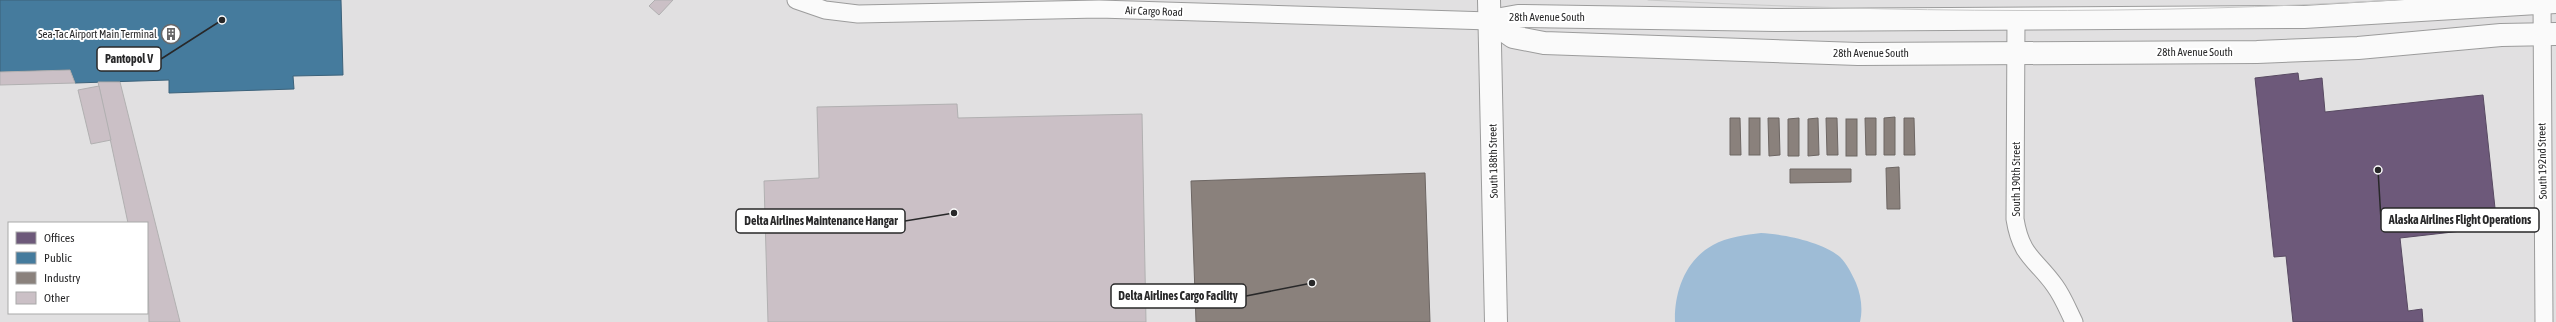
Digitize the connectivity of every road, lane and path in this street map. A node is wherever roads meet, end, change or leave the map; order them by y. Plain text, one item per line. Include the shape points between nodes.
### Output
1 (796, 0) edge
2 (2546, 1) edge
3 (1490, 11) edge
4 (2016, 18) junction
5 (2548, 34) edge
6 (2016, 52) junction
7 (1496, 322) edge
8 (2074, 322) edge
9 (2544, 322) edge

1 - 3 street, Air Cargo Road via 825,10 858,14 1091,9
2 - 4 main road, 28th Avenue South via 2304,17
2 - 5 street, South 192nd Street
3 - 4 main road, 28th Avenue South via 1518,16 1760,20
3 - 6 main road, 28th Avenue South via 1513,36 1544,43 1830,54
3 - 7 main road, South 188th Street
4 - 6 street, South 190th Street
5 - 6 main road, 28th Avenue South via 2334,50
5 - 9 street, South 192nd Street
6 - 8 street, South 190th Street via 2015,219 2018,235 2025,253 2055,286

